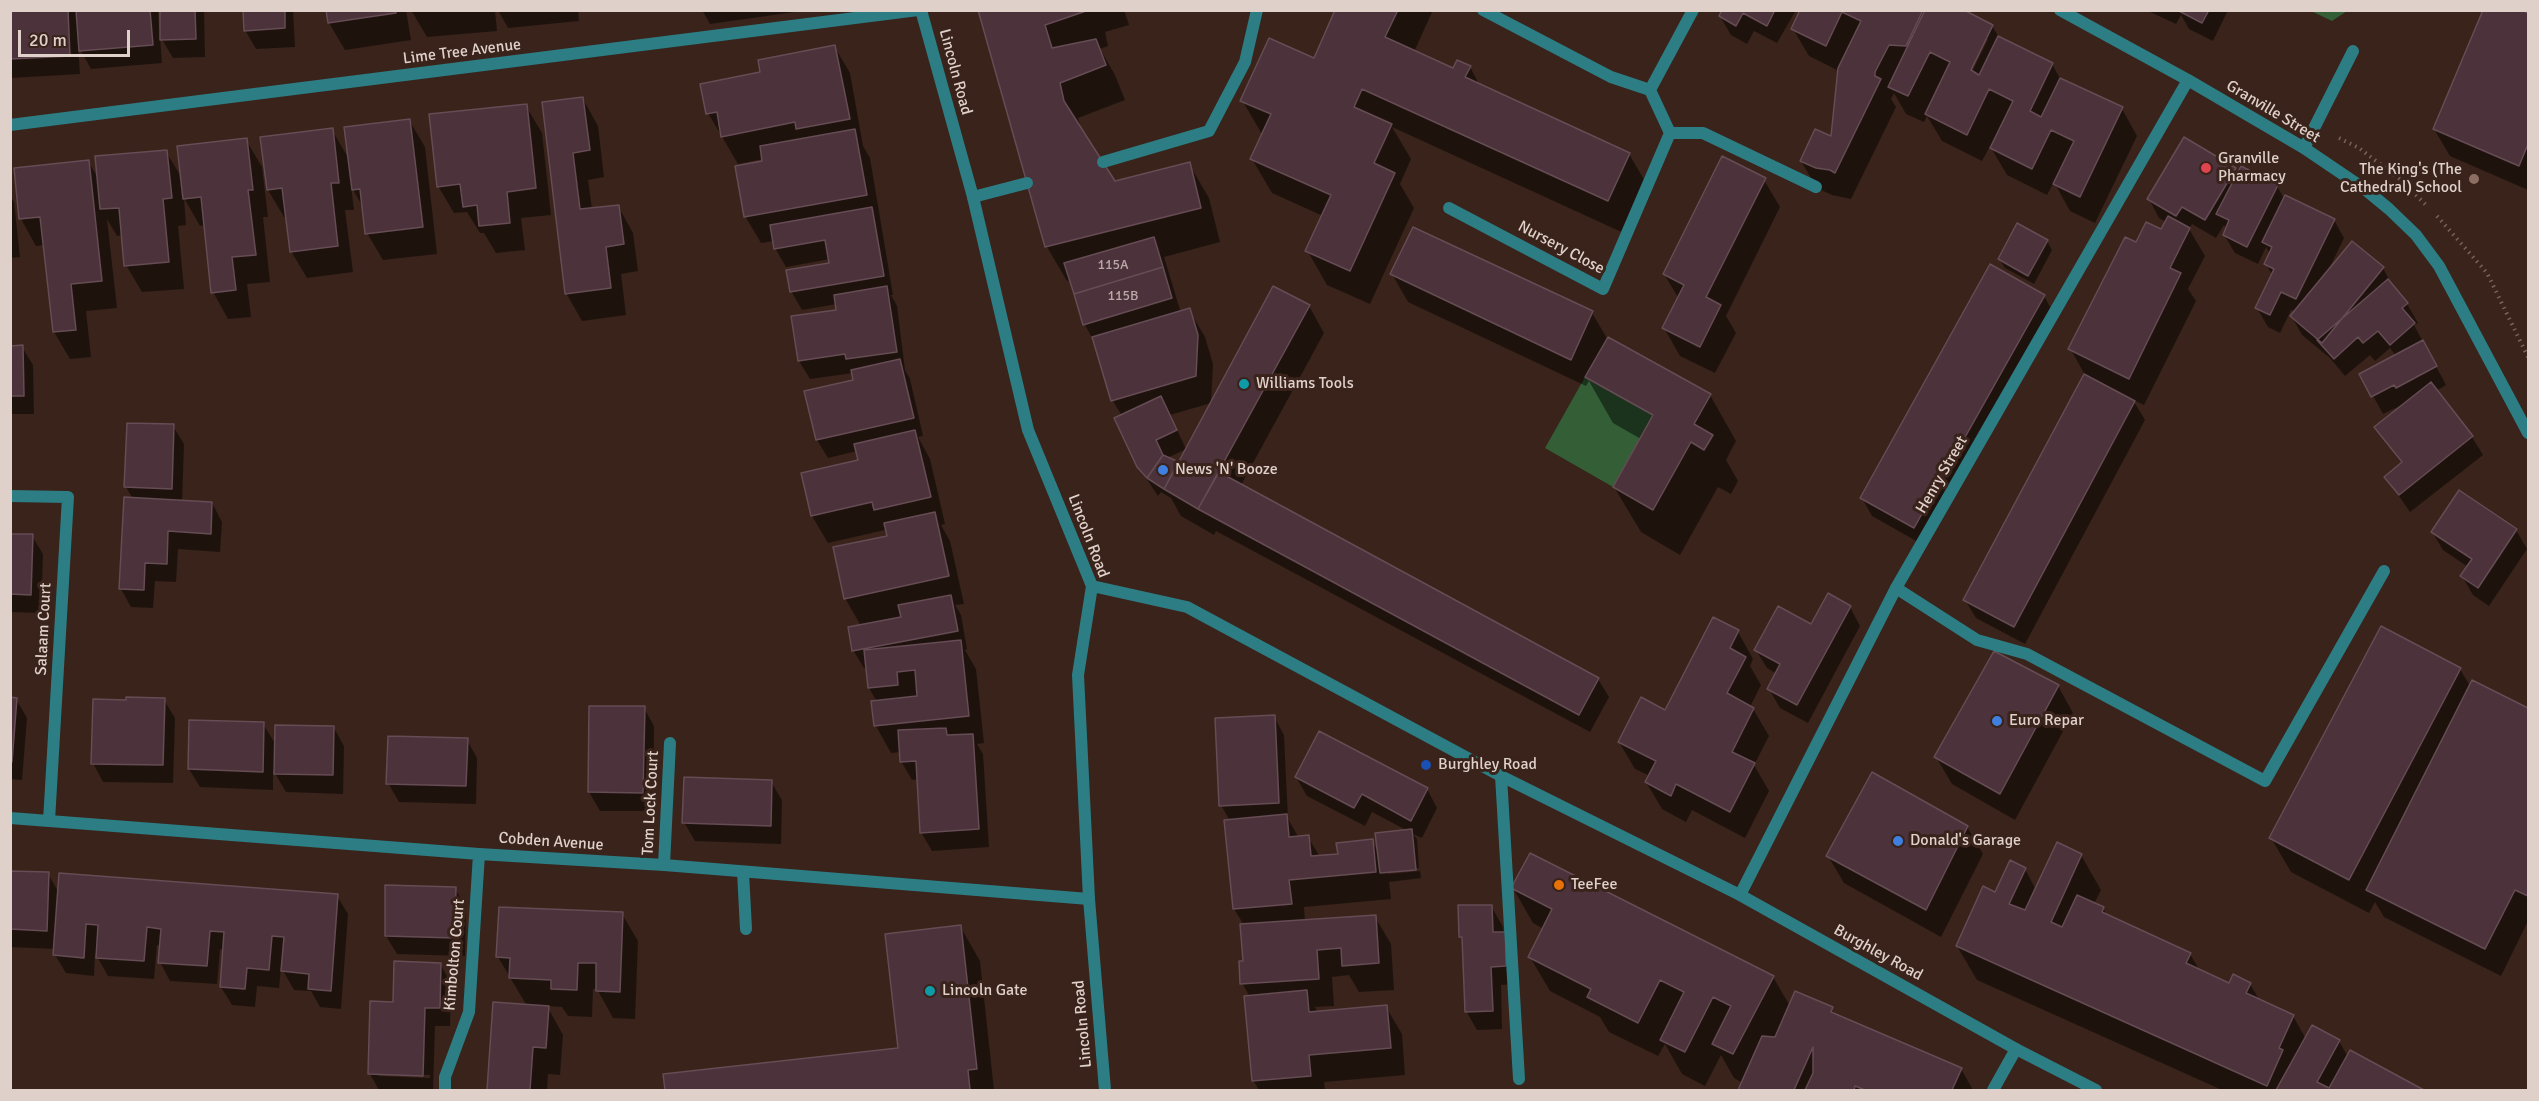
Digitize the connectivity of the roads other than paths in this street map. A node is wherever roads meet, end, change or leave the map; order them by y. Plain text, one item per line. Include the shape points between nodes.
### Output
1 (920, 10) edge
2 (1257, 10) edge
3 (1483, 10) edge
4 (1693, 10) edge
5 (2060, 10) edge
6 (2353, 51) dead end
7 (2188, 80) junction
8 (1650, 90) junction
9 (10, 125) edge
10 (1670, 133) junction
11 (2304, 148) junction
12 (1103, 162) dead end
13 (1027, 183) dead end
14 (1816, 187) dead end
15 (973, 196) junction
16 (1449, 208) dead end
17 (2529, 433) edge
18 (10, 496) edge
19 (2384, 571) dead end
20 (1092, 586) junction
21 (1896, 588) junction
22 (670, 743) dead end
23 (1501, 776) junction
24 (10, 818) edge
25 (49, 821) junction
26 (479, 854) junction
27 (664, 865) junction
28 (742, 872) junction
29 (1740, 895) junction
30 (1089, 899) junction
31 (746, 929) dead end
32 (2016, 1049) junction
33 (1518, 1079) dead end
34 (445, 1090) edge
35 (1105, 1090) edge
36 (1993, 1090) edge
37 (2096, 1090) edge

1 - 9 street, Lime Tree Avenue
1 - 15 street, Lincoln Road
2 - 12 street via 1245,62 1209,131
3 - 8 street via 1611,77
4 - 8 street
5 - 7 street, Granville Street
6 - 11 street
7 - 11 street, Granville Street
7 - 21 street, Henry Street
8 - 10 street
10 - 14 street via 1703,133
10 - 16 street, Nursery Close via 1603,289
11 - 17 street, Granville Street via 2366,190 2416,235 2457,296
13 - 15 street
15 - 20 street, Lincoln Road via 1028,429
18 - 25 street, Salaam Court via 68,497
19 - 21 street via 2265,781 2027,654 1977,640
20 - 23 street, Burghley Road via 1187,607
20 - 30 street, Lincoln Road via 1078,675
21 - 29 street, Henry Street
22 - 27 street, Tom Lock Court
23 - 29 street, Burghley Road
23 - 33 street
24 - 25 street, Cobden Avenue
25 - 26 street, Cobden Avenue
26 - 27 street, Cobden Avenue
26 - 34 street, Kimbolton Court via 469,1011 445,1077
27 - 28 street, Cobden Avenue
28 - 30 street, Cobden Avenue
28 - 31 street
29 - 32 street, Burghley Road
30 - 35 street, Lincoln Road
32 - 36 street
32 - 37 street, Burghley Road

